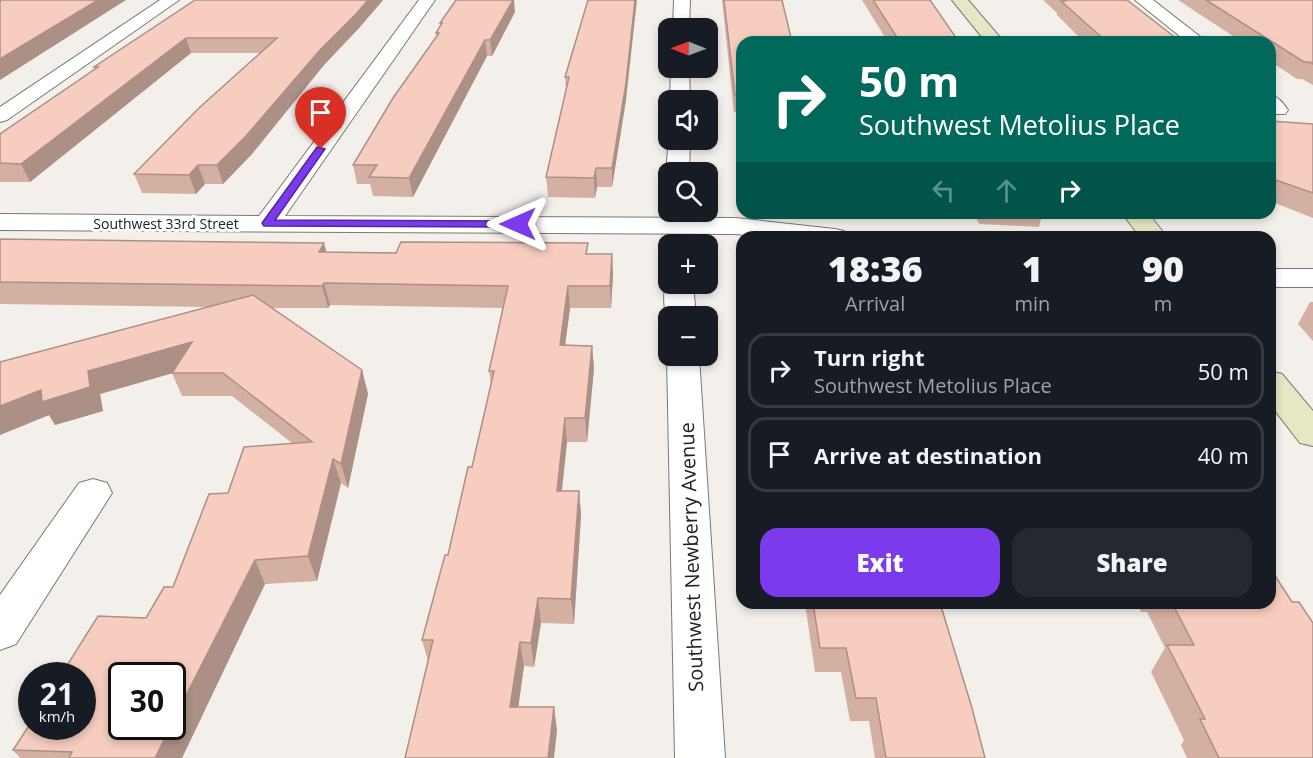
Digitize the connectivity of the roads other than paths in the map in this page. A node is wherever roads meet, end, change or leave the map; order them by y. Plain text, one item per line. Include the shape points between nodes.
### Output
1 (171, 0) edge
2 (427, 0) edge
3 (682, 0) edge
4 (960, 0) edge
5 (1143, 0) edge
6 (681, 18) edge
7 (990, 36) edge
8 (1190, 36) edge
9 (0, 116) edge
10 (1140, 219) edge
11 (0, 222) edge
12 (267, 223) junction
13 (677, 227) edge
14 (781, 231) edge
15 (1150, 231) edge
16 (1276, 278) edge
17 (1313, 278) edge
18 (682, 366) edge
19 (1276, 388) edge
20 (1313, 434) edge
21 (93, 493) dead end
22 (0, 632) edge
23 (700, 758) edge

1 - 9 street
2 - 12 street
3 - 6 street
4 - 7 street
5 - 8 street
10 - 15 street
11 - 12 street, Southwest 33rd Street
12 - 13 street, Southwest 33rd Street
13 - 14 street, Southwest 33rd Street via 736,226
16 - 17 street
18 - 23 street, Southwest Newberry Avenue
19 - 20 street
21 - 22 street

